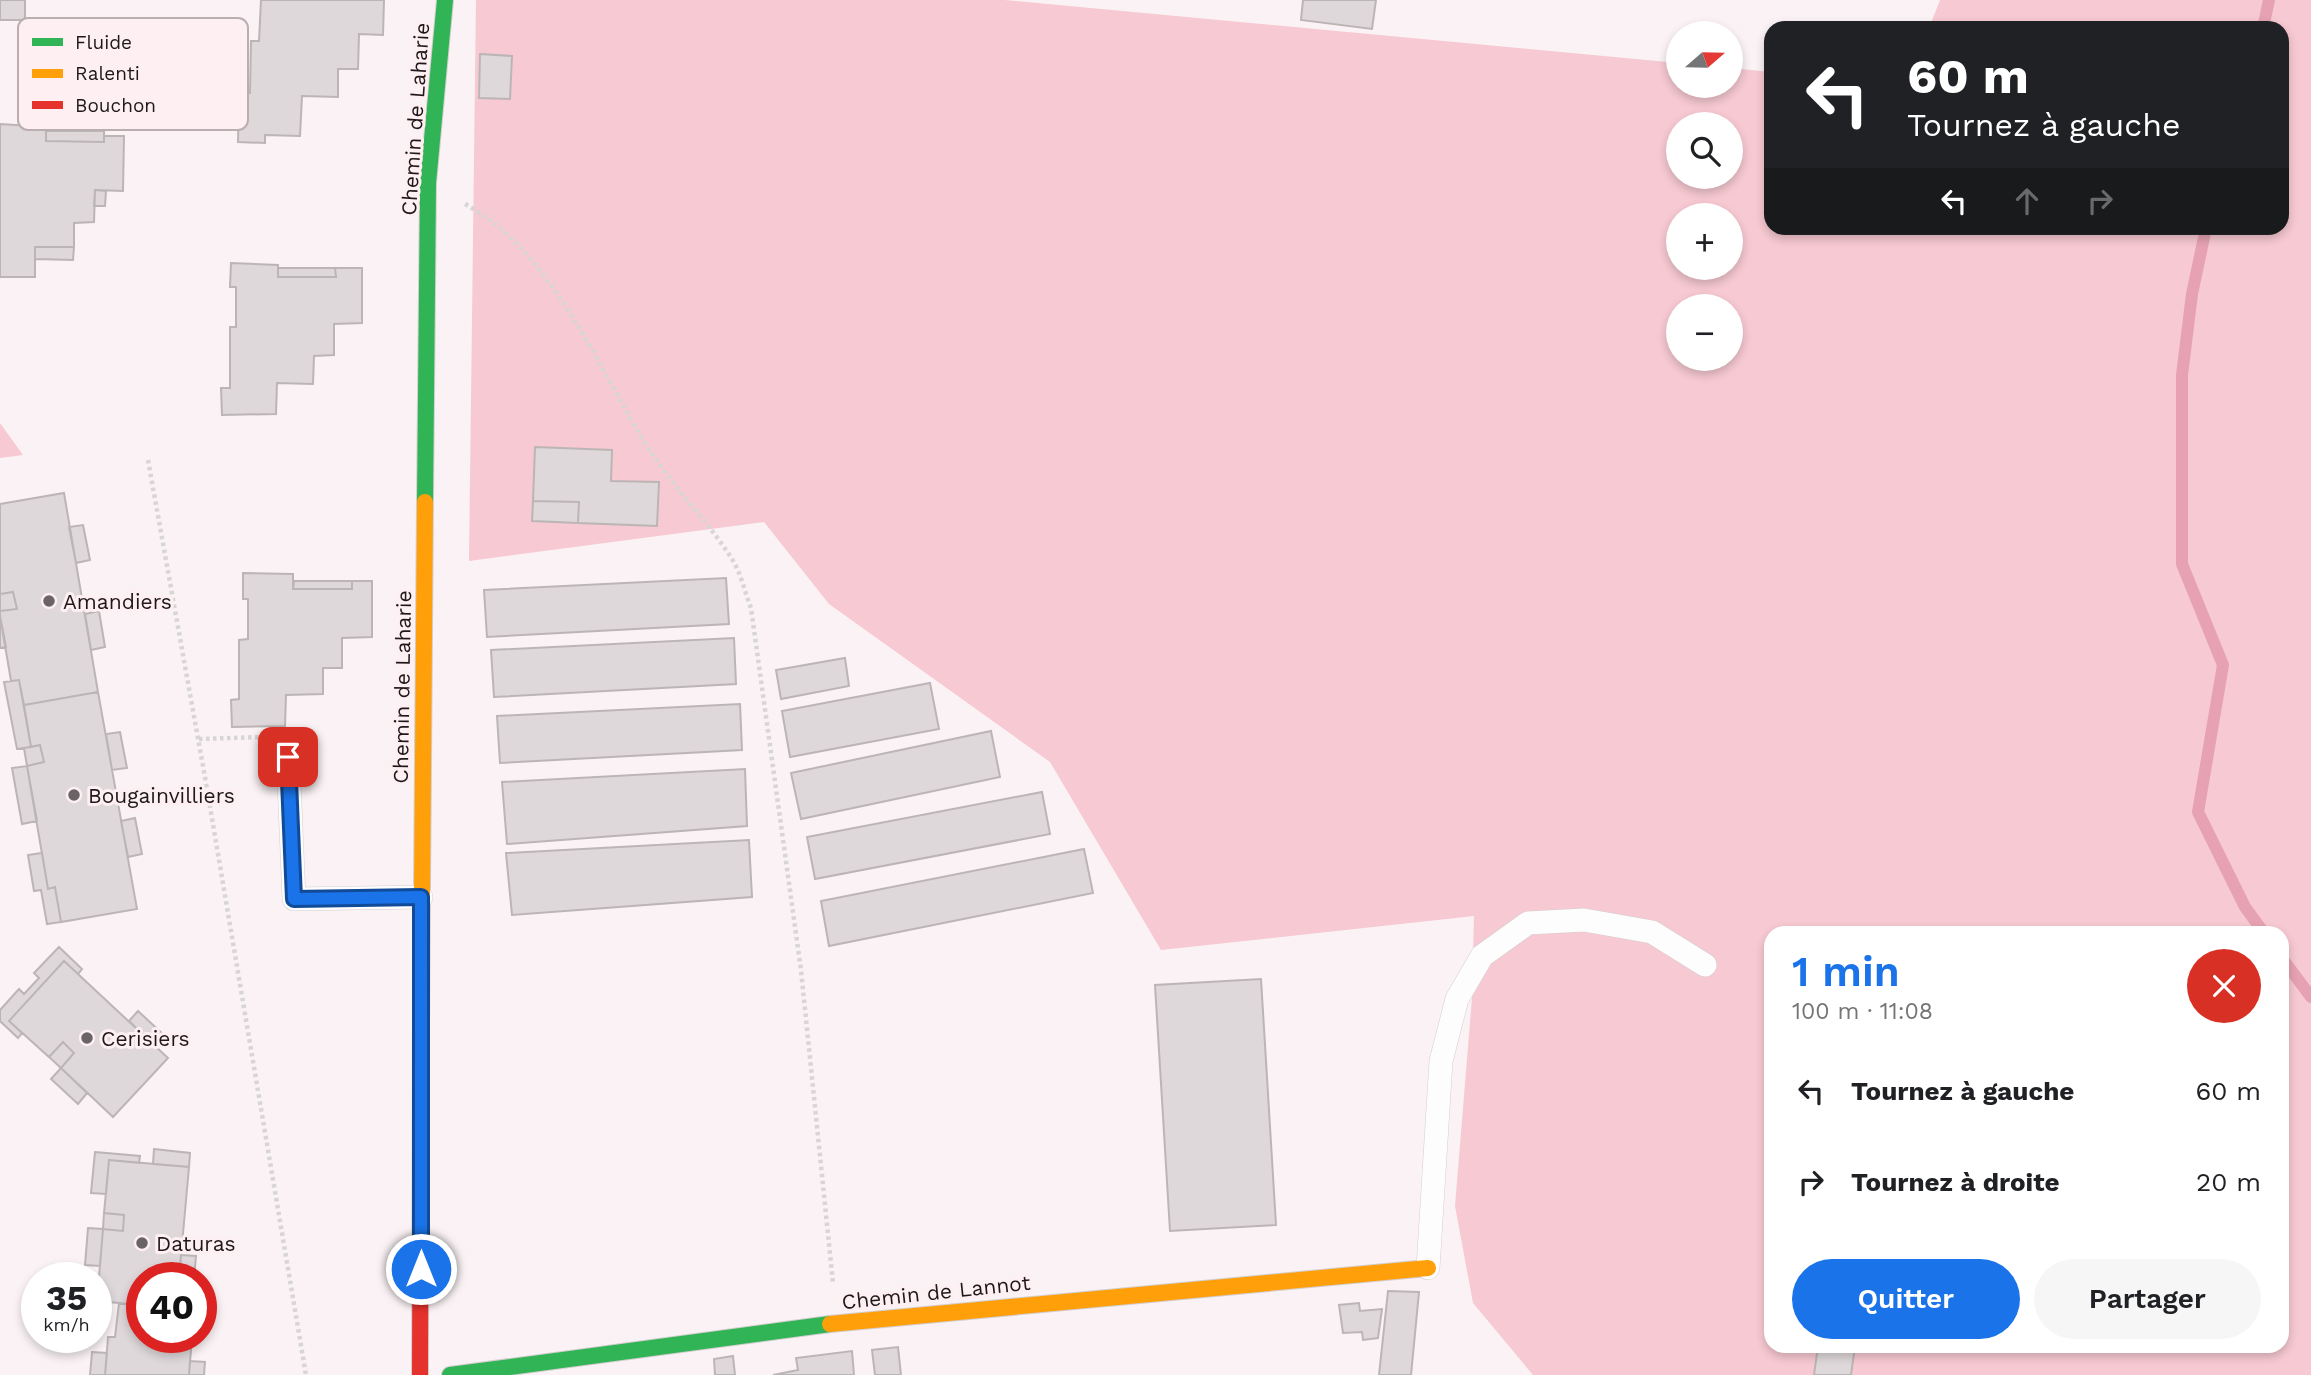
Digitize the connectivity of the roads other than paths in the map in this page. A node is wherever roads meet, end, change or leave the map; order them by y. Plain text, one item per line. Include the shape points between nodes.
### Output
1 (446, 0) edge
2 (288, 757) road end
3 (421, 897) junction
4 (1705, 965) dead end
5 (1429, 1268) joint
6 (420, 1375) edge
7 (450, 1375) edge

1 - 3 street, Chemin de Laharie via 428,183
2 - 3 lane via 294,899
3 - 6 street, Chemin de Laharie
4 - 5 lane via 1652,932 1584,920 1528,923 1482,956 1457,999 1441,1061
5 - 7 street, Chemin de Lannot via 837,1323

